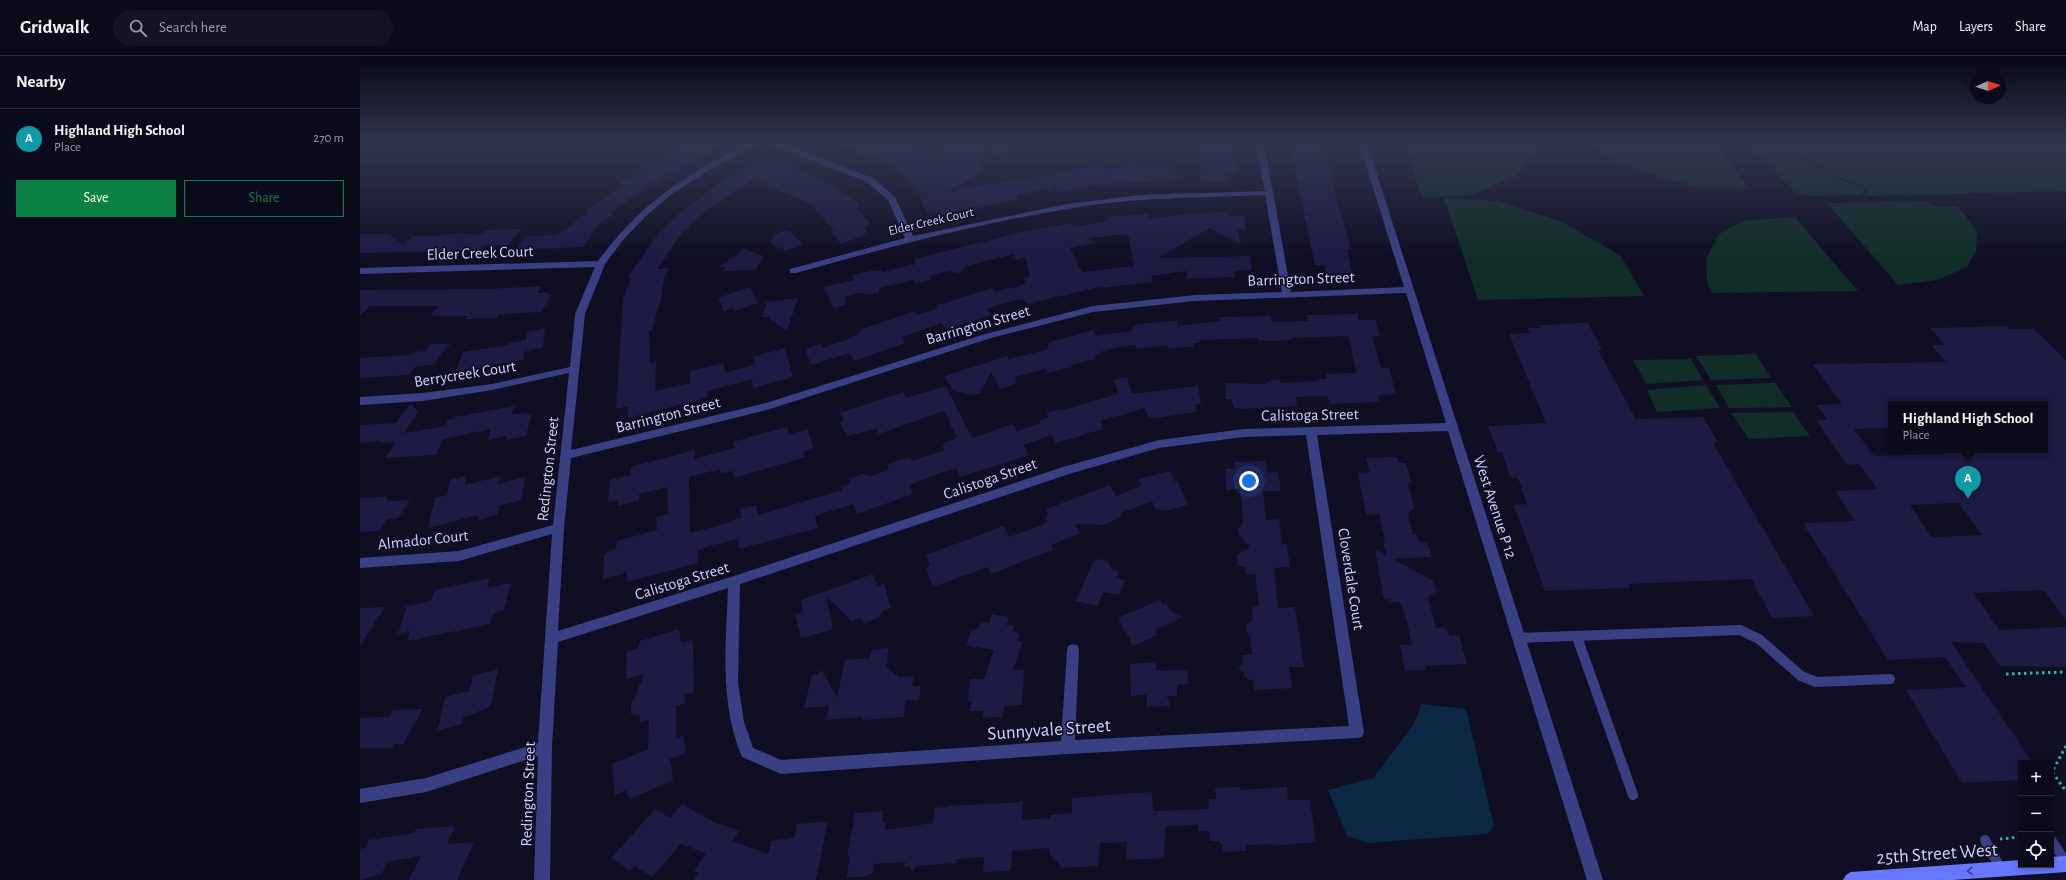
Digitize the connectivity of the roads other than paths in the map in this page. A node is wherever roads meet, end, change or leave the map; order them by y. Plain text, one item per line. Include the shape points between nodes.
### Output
1 (685, 181) edge
2 (872, 181) edge
3 (1265, 181) edge
4 (1375, 181) edge
5 (1267, 193) junction
6 (910, 239) junction
7 (601, 264) junction
8 (360, 271) edge
9 (793, 271) dead end
10 (1409, 290) junction
11 (1287, 294) junction
12 (574, 369) junction
13 (360, 401) edge
14 (1453, 427) junction
15 (1311, 432) junction
16 (567, 455) junction
17 (558, 528) junction
18 (360, 563) edge
19 (734, 581) junction
20 (1577, 637) junction
21 (1520, 638) junction
22 (551, 639) junction
23 (1073, 650) dead end
24 (1890, 680) dead end
25 (1358, 732) joint
26 (545, 747) junction
27 (1068, 748) junction
28 (1633, 795) dead end
29 (360, 796) edge
30 (1985, 840) road end
31 (2054, 845) edge
32 (2066, 863) edge
33 (2054, 865) edge
34 (2018, 868) edge
35 (2001, 869) junction
36 (542, 880) edge
37 (1595, 880) edge
38 (1851, 880) edge

1 - 7 street, Redington Street via 644,213 620,238
2 - 6 street via 892,199
3 - 5 street
4 - 10 street, West Avenue P 12
5 - 6 street, Elder Creek Court via 1140,196 1067,206
5 - 11 street
6 - 9 street, Elder Creek Court
7 - 8 street, Elder Creek Court
7 - 12 street, Redington Street via 580,314
10 - 11 street, Barrington Street
10 - 14 street, West Avenue P 12
11 - 16 street, Barrington Street via 1195,298 1093,309 988,336 768,406
12 - 13 street, Berrycreek Court via 492,387 423,397
12 - 16 street, Redington Street
14 - 15 street, Calistoga Street
14 - 21 street, West Avenue P 12
15 - 19 street, Calistoga Street via 1244,432 1159,444 1067,470
15 - 25 street, Cloverdale Court
16 - 17 street, Redington Street
17 - 18 street, Almador Court via 460,556
17 - 22 street, Redington Street
19 - 22 street, Calistoga Street
19 - 27 street, Sunnyvale Street via 731,683 737,722 747,752 781,767
20 - 21 lane
20 - 24 lane via 1590,634 1740,630 1759,639 1801,676 1816,682
20 - 28 lane
21 - 37 street, West Avenue P 12
22 - 26 street, Redington Street
23 - 27 street
25 - 27 street, Sunnyvale Street
26 - 29 street via 426,785
26 - 36 street, Redington Street
30 - 35 lane
31 - 32 lane
32 - 33 main road, 25th Street West
34 - 35 main road, 25th Street West
35 -> 38 main road, 25th Street West

